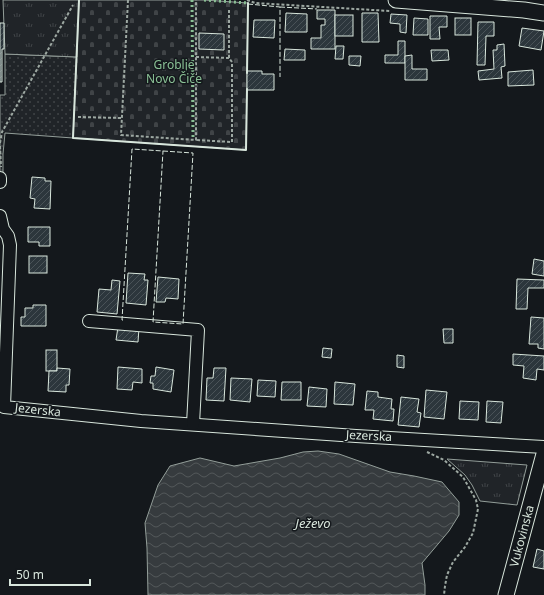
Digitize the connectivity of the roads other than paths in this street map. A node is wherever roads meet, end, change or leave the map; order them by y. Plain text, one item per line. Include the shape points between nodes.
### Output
1 (396, 0) edge
2 (429, 1) edge
3 (544, 13) edge
4 (0, 178) edge
5 (0, 182) edge
6 (0, 216) edge
7 (89, 321) dead end
8 (193, 424) junction
9 (544, 447) edge
10 (544, 454) edge
11 (506, 595) edge

1 - 2 main road
2 - 3 main road
4 - 5 street
6 - 8 street, Jezerska via 2,230 8,236 10,245 4,406
7 - 8 street via 198,330
8 - 9 street, Jezerska
10 - 11 main road, Vukovinska

